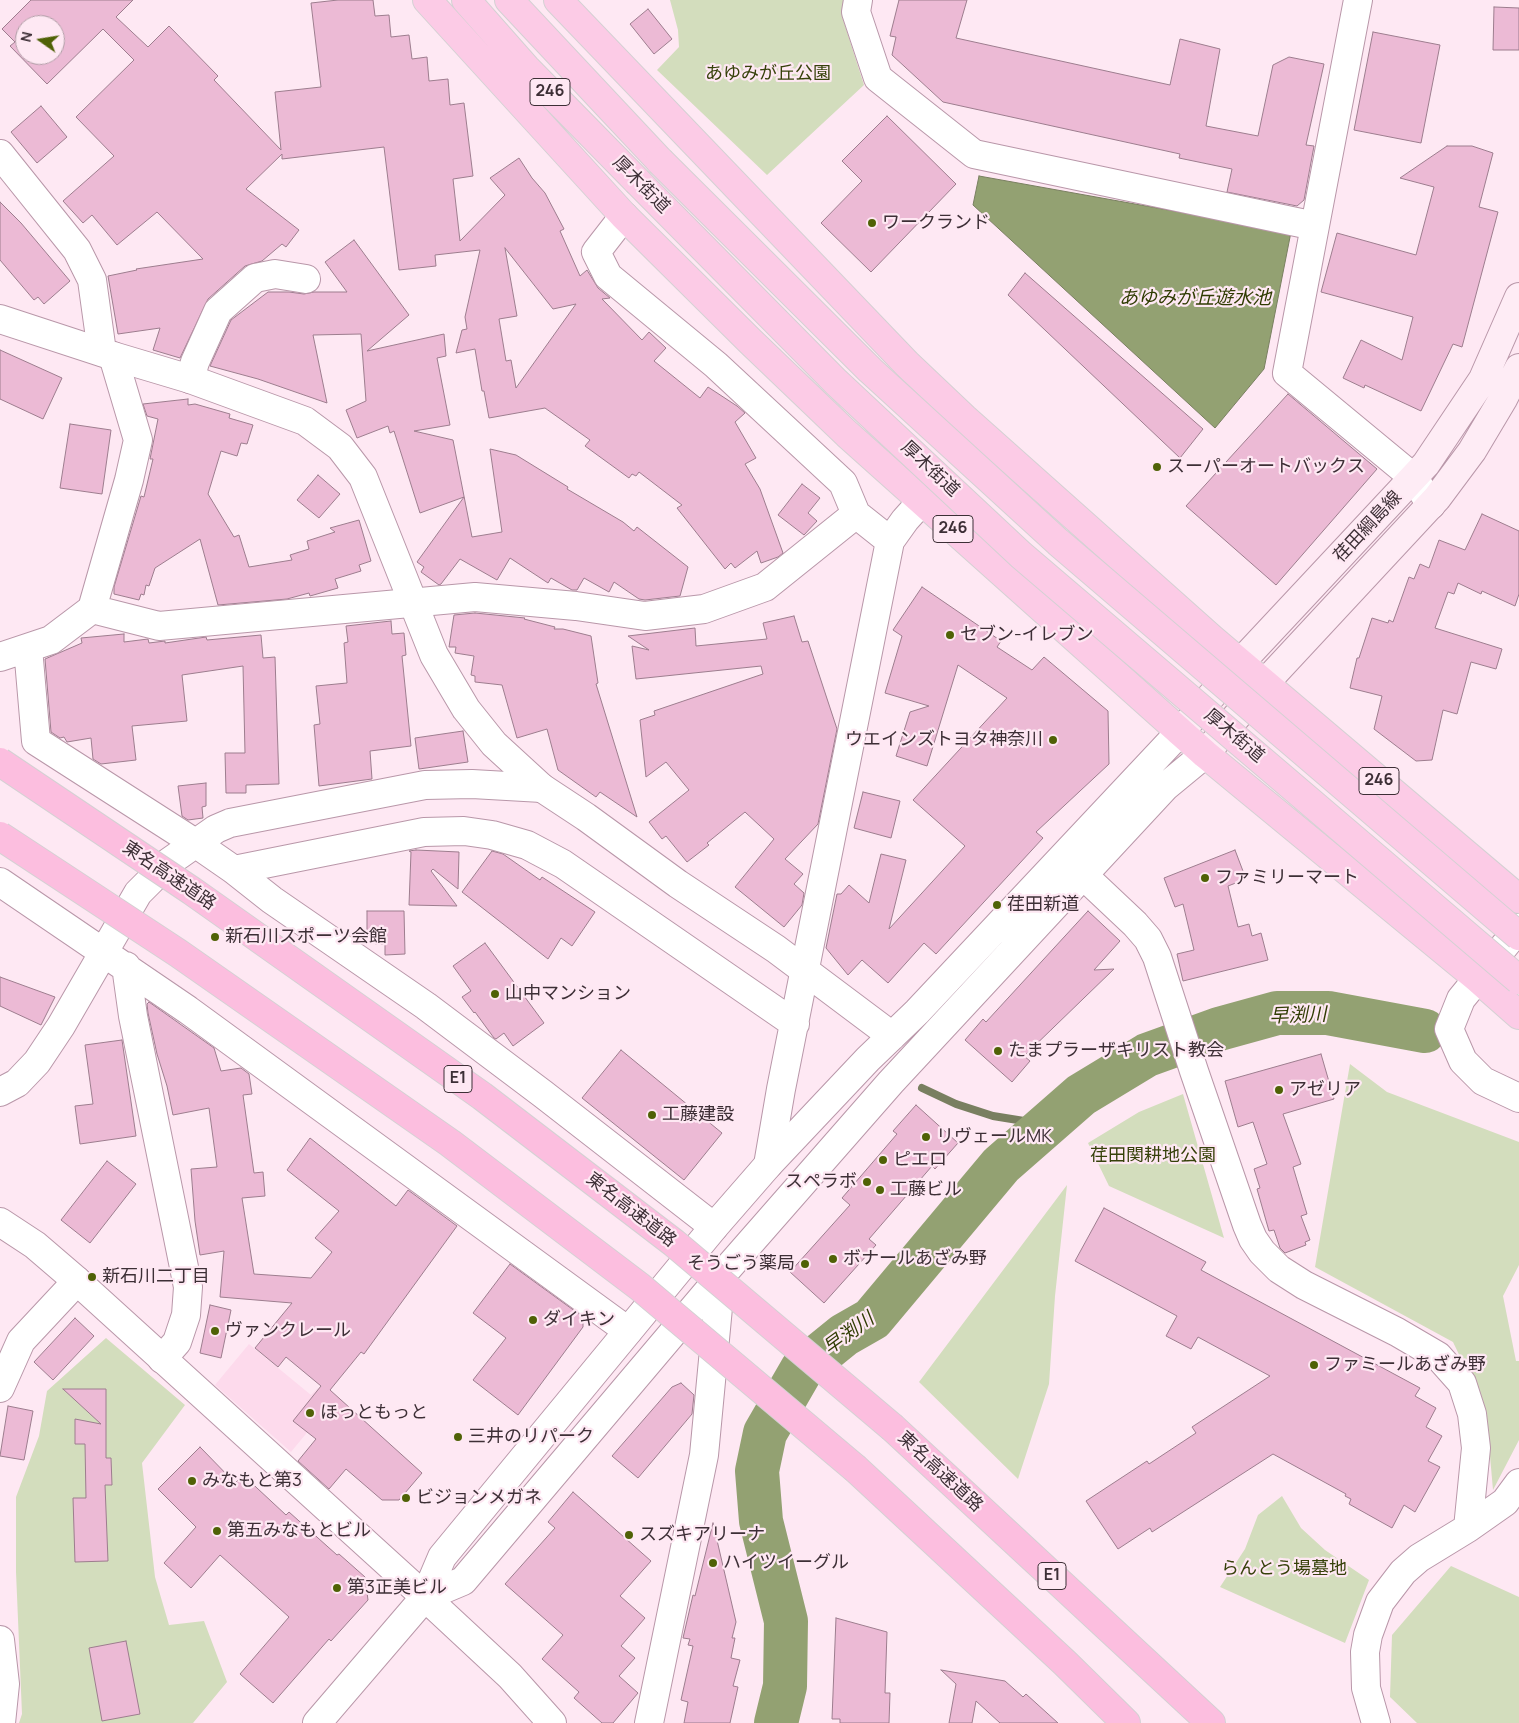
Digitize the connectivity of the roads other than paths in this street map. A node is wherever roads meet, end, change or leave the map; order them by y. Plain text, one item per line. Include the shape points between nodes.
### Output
1 (427, 0) edge
2 (466, 0) edge
3 (509, 0) edge
4 (558, 0) edge
5 (858, 0) edge
6 (1358, 0) edge
7 (0, 154) edge
8 (624, 216) junction
9 (1315, 226) junction
10 (306, 279) dead end
11 (1519, 297) edge
12 (0, 319) edge
13 (107, 354) junction
14 (1519, 368) edge
15 (190, 379) junction
16 (1414, 478) junction
17 (922, 501) junction
18 (1431, 505) junction
19 (856, 514) junction
20 (890, 541) junction
21 (414, 602) junction
22 (92, 608) junction
23 (28, 648) junction
24 (0, 657) edge
25 (1240, 663) junction
26 (1264, 684) junction
27 (1180, 732) junction
28 (1205, 754) junction
29 (0, 762) edge
30 (542, 788) junction
31 (0, 836) edge
32 (195, 842) junction
33 (234, 870) junction
34 (1083, 875) junction
35 (0, 882) edge
36 (1519, 899) edge
37 (1519, 928) edge
38 (1519, 936) edge
39 (103, 952) junction
40 (126, 966) junction
41 (805, 971) junction
42 (1477, 978) junction
43 (1519, 980) edge
44 (1519, 1015) edge
45 (795, 1024) junction
46 (892, 1036) junction
47 (918, 1054) junction
48 (0, 1092) edge
49 (1519, 1098) edge
50 (768, 1165) junction
51 (0, 1222) edge
52 (714, 1227) junction
53 (721, 1276) junction
54 (77, 1281) junction
55 (628, 1331) junction
56 (162, 1359) junction
57 (0, 1388) edge
58 (1519, 1483) edge
59 (1468, 1528) junction
60 (425, 1597) junction
61 (0, 1640) edge
62 (1, 1723) edge
63 (317, 1723) edge
64 (552, 1723) edge
65 (649, 1723) edge
66 (1126, 1723) edge
67 (1210, 1723) edge
68 (1376, 1723) edge

1 - 8 highway, 246
2 - 43 highway, 厚木街道 / 246, bridge via 526,68 836,382 1000,535
3 - 38 highway, 厚木街道 / 246, bridge via 660,161 877,377 1058,542
4 - 25 highway, 246 via 907,364
5 - 9 street via 856,12 878,78 974,154
6 - 9 street
7 - 13 street via 77,250 92,280
8 - 17 highway, 246 via 756,348
8 - 19 street via 596,252 608,276 716,365 842,483
9 - 16 street via 1287,373
10 - 15 street via 275,274 256,278 218,311
11 - 16 main road, 荏田綱島線 via 1483,379
12 - 13 street
13 - 15 street
13 - 22 street via 138,440
14 - 18 main road, 荏田綱島線 via 1472,451
15 - 21 street via 305,420 340,447 363,477
16 - 18 street
16 - 25 main road, 荏田綱島線
17 - 20 street
17 - 27 highway, 246
18 - 26 main road, 荏田綱島線
19 - 20 street
19 - 21 street via 765,587 704,610 645,616 475,597
20 - 41 street
21 - 22 street via 159,626
21 - 30 street via 434,655 466,708 494,744
22 - 23 street via 51,640
23 - 24 street
23 - 32 street via 36,741
25 - 26 highway, 246
25 - 27 main road, 荏田綱島線
26 - 28 main road, 荏田綱島線
26 - 36 highway, 246
27 - 28 highway, 246
27 - 46 street
28 - 34 street via 1165,787
28 - 42 highway, 246
29 - 67 highway, 東名高速道路 / E1, bridge via 192,890 482,1096 674,1243 893,1428
30 - 32 street via 424,785 230,823
30 - 41 street
31 - 66 highway, bridge via 178,952 450,1143 640,1288 856,1469
32 - 33 street
32 - 39 street via 138,893
33 - 45 street via 424,832 464,831 492,835 527,845 562,864
33 - 52 street via 442,1018
34 - 47 street
34 - 59 street via 1135,924 1157,957 1247,1225 1262,1252 1304,1285 1438,1356 1462,1383 1472,1414 1476,1448
35 - 39 street
37 - 42 street
39 - 40 street
39 - 48 street via 37,1062 17,1083
40 - 55 street
40 - 56 street via 133,1016 188,1287 186,1315 176,1342
41 - 45 street
41 - 46 street
42 - 44 highway, 246
42 - 49 street via 1461,999 1449,1029 1463,1061 1483,1081
45 - 50 street
46 - 47 street
46 - 50 street
47 - 53 street
50 - 52 street
51 - 54 street via 35,1245
52 - 55 street
53 - 60 street via 463,1581
53 - 65 street via 704,1456
54 - 56 street
54 - 57 street via 21,1341
55 - 60 street via 442,1557
56 - 60 street
58 - 59 street via 1505,1502
59 - 68 street via 1419,1558 1403,1572 1380,1602 1365,1652 1366,1688
60 - 63 street
60 - 64 street via 510,1676
61 - 62 street via 5,1684

